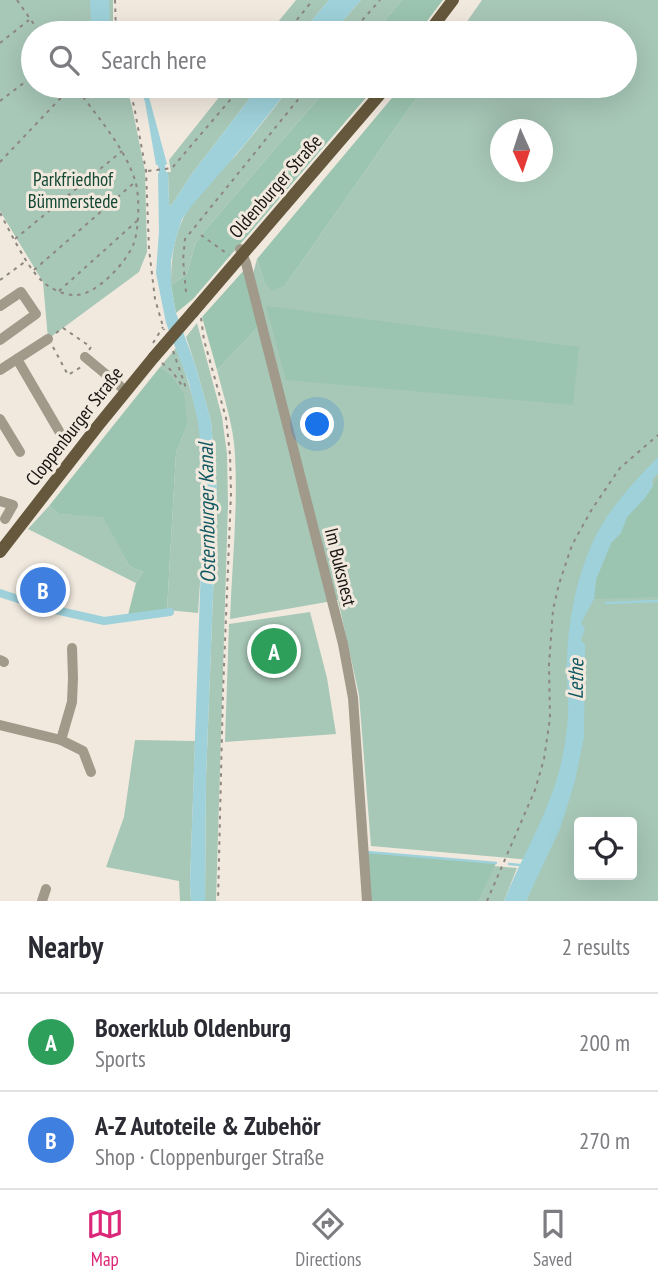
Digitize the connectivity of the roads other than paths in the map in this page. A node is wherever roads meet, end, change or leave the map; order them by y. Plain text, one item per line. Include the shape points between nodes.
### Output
1 (453, 0) edge
2 (437, 21) edge
3 (376, 98) edge
4 (238, 253) junction
5 (0, 306) edge
6 (48, 338) road end
7 (0, 340) edge
8 (169, 341) joint
9 (17, 359) junction
10 (88, 359) road end
11 (0, 370) edge
12 (126, 391) junction
13 (0, 418) edge
14 (59, 431) dead end
15 (20, 452) dead end
16 (0, 501) edge
17 (5, 519) dead end
18 (0, 552) edge
19 (72, 648) dead end
20 (0, 725) edge
21 (61, 740) junction
22 (91, 772) dead end
23 (46, 889) dead end
24 (41, 901) edge
25 (366, 901) edge

1 - 2 main road
3 - 4 main road, Oldenburger Straße
4 - 8 main road, Oldenburger Straße, bridge via 197,314
4 - 25 street, Im Buksnest via 343,645 353,698
5 - 7 street via 21,292 36,314
6 - 9 street
8 - 12 main road, Cloppenburger Straße, bridge
9 - 11 street
9 - 14 street
10 - 12 street
12 - 18 main road, Cloppenburger Straße
13 - 15 street
16 - 17 street via 13,505
19 - 21 street via 72,702
20 - 21 street
21 - 22 street via 83,751
23 - 24 street

